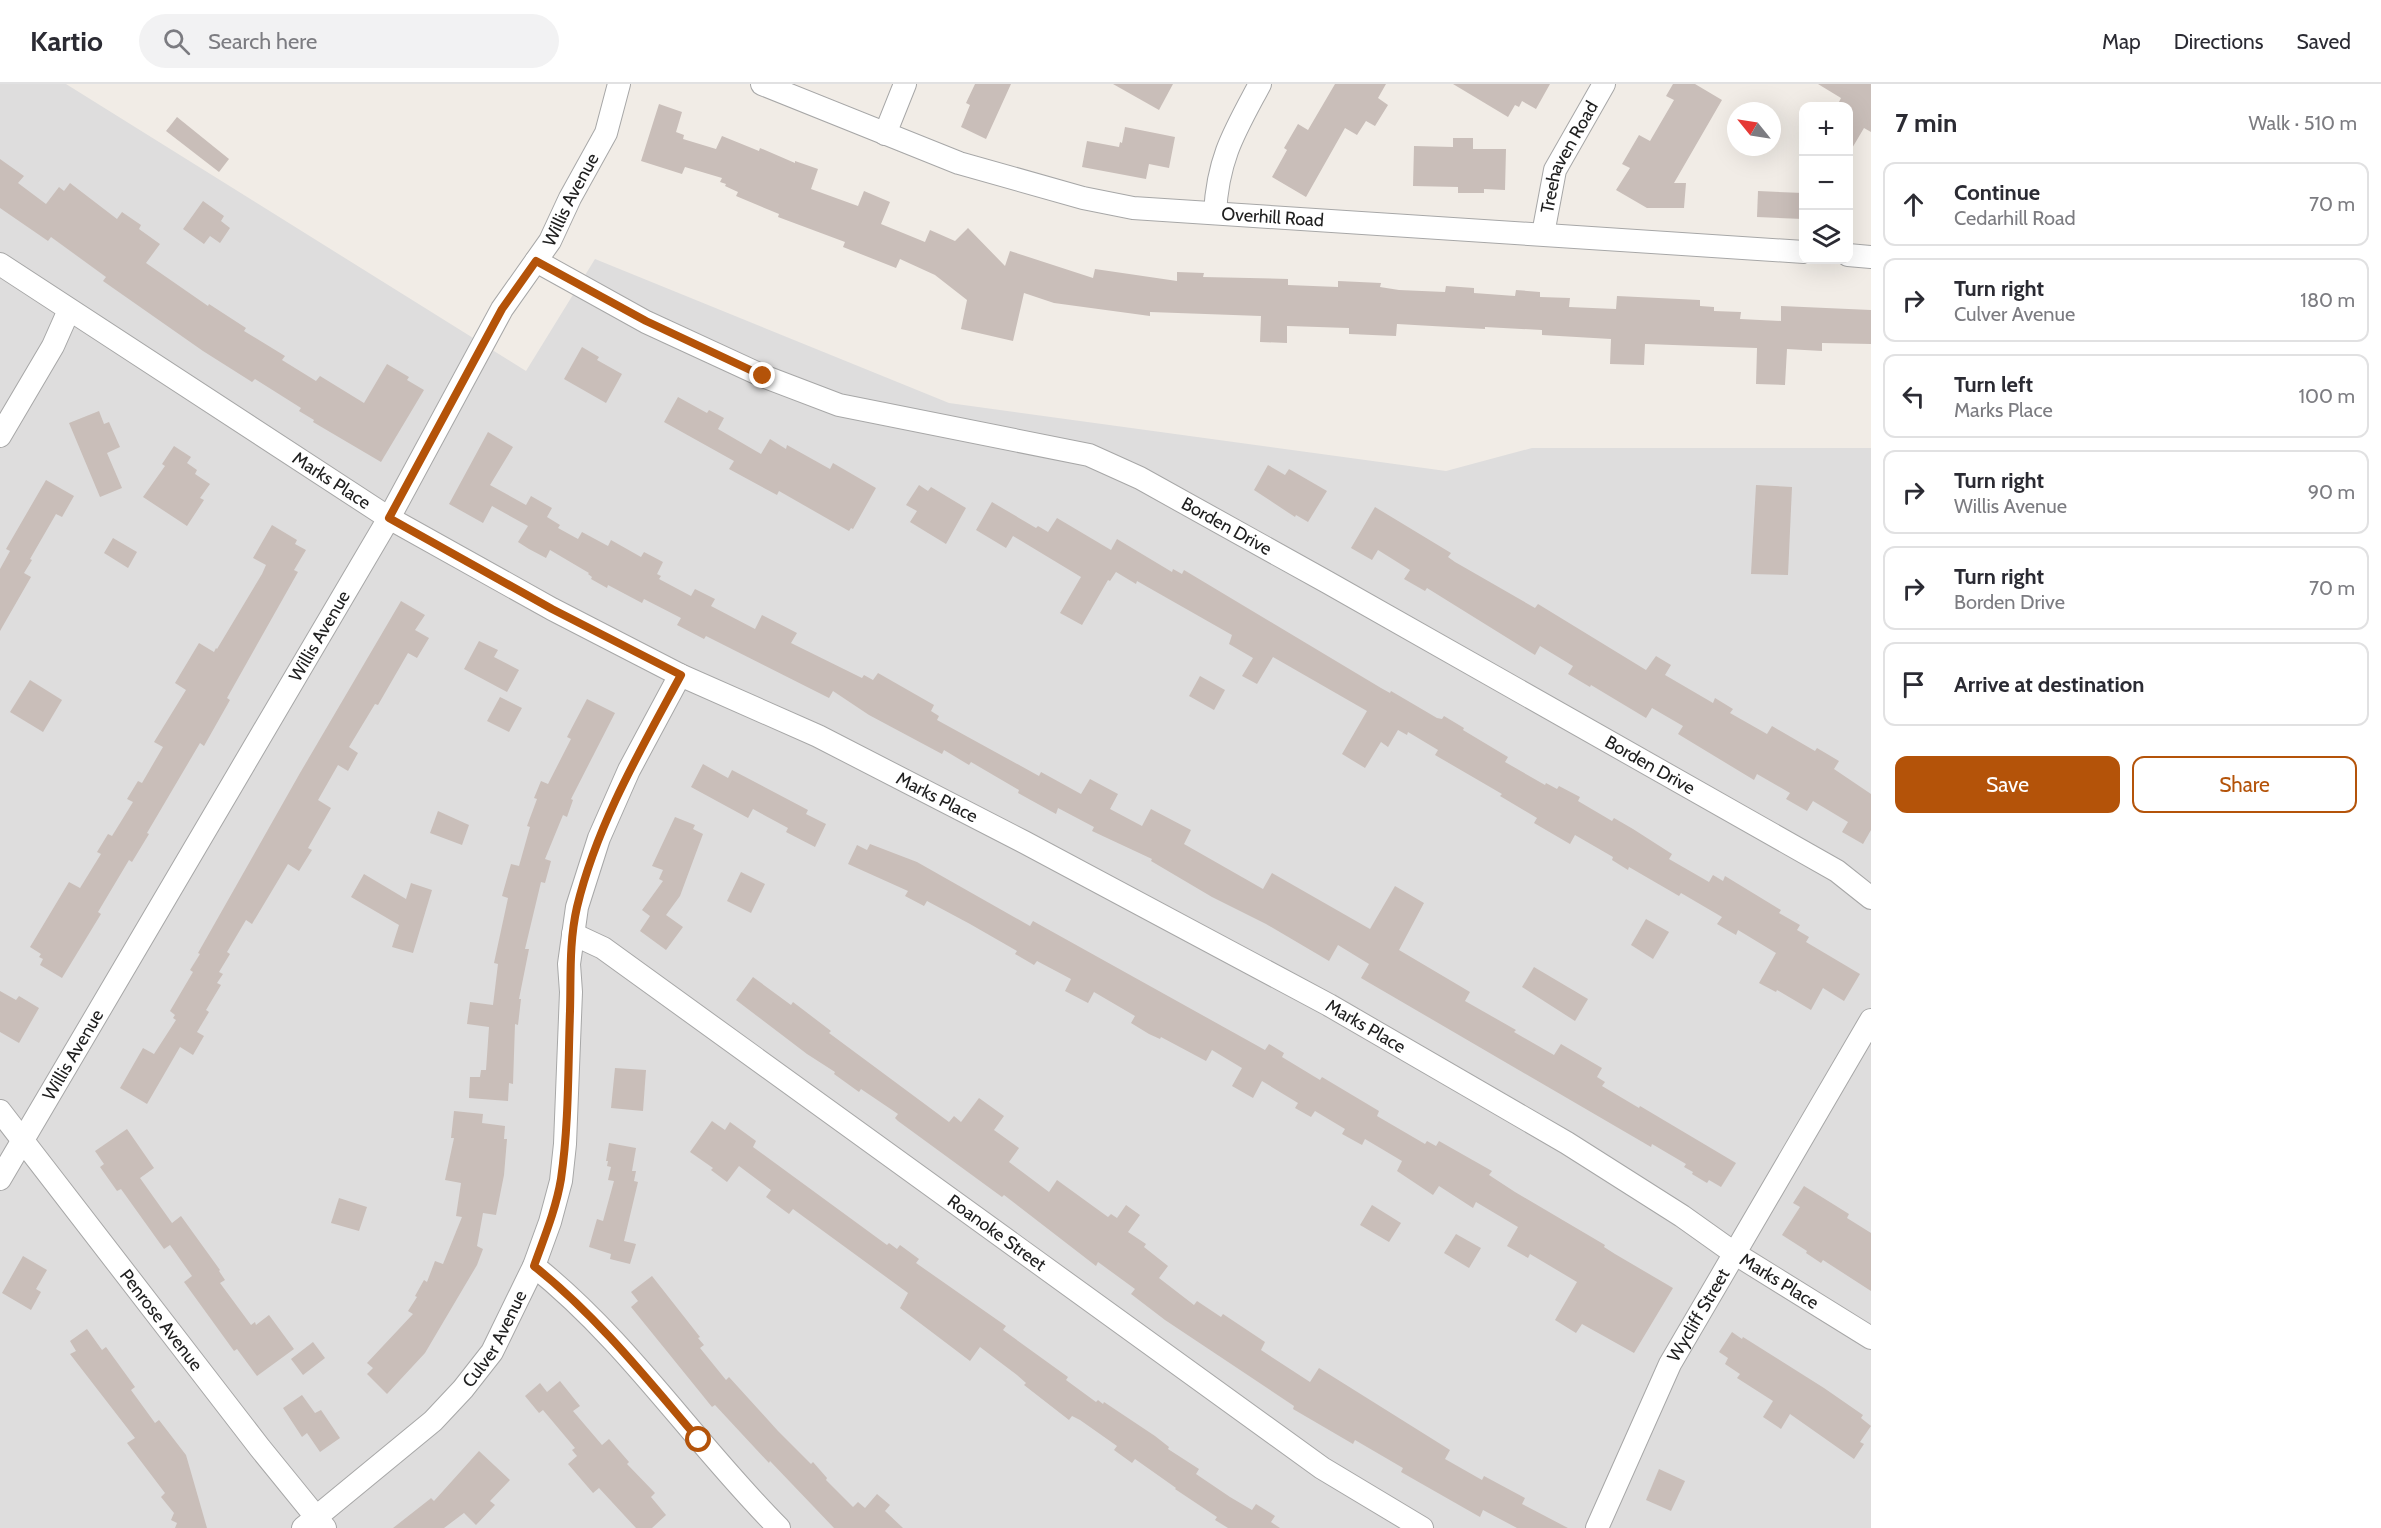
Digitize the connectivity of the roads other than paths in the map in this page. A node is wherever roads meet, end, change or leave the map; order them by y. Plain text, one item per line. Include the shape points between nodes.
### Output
1 (619, 84) edge
2 (762, 84) edge
3 (905, 84) edge
4 (1260, 84) edge
5 (1604, 84) edge
6 (885, 134) junction
7 (1215, 213) junction
8 (1543, 234) junction
9 (1799, 252) edge
10 (1853, 255) edge
11 (1871, 257) edge
12 (536, 261) junction
13 (0, 264) edge
14 (69, 310) junction
15 (0, 436) edge
16 (389, 518) junction
17 (681, 675) junction
18 (1871, 898) edge
19 (573, 934) junction
20 (1871, 1020) edge
21 (0, 1111) edge
22 (22, 1139) junction
23 (0, 1179) edge
24 (1734, 1253) junction
25 (534, 1266) junction
26 (1871, 1338) edge
27 (315, 1525) edge
28 (779, 1528) edge
29 (1422, 1528) edge
30 (1597, 1528) edge

1 - 12 street, Willis Avenue via 606,133
2 - 6 street, Overhill Road
3 - 6 street
4 - 7 street via 1228,144 1217,184
5 - 8 street, Treehaven Road via 1555,170
6 - 7 street, Overhill Road via 959,163 1083,198 1133,208
7 - 8 street, Overhill Road
8 - 9 street, Overhill Road
10 - 11 street
12 - 16 street, Willis Avenue via 502,309
12 - 18 street, Borden Drive via 646,321 763,376 839,405 1089,455 1140,478 1837,872
13 - 14 street, Marks Place
14 - 15 street via 53,346
14 - 16 street, Marks Place
16 - 17 street, Marks Place
16 - 22 street, Willis Avenue
17 - 19 street, Culver Avenue via 629,770 599,838 577,907
17 - 24 street, Marks Place via 818,736 1329,1005 1568,1143
19 - 25 street, Culver Avenue via 561,1181
19 - 29 street, Roanoke Street via 603,948 1322,1468
20 - 24 street, Wycliff Street
21 - 22 street, Penrose Avenue
22 - 23 street, Willis Avenue
22 - 27 street, Penrose Avenue
24 - 26 street, Marks Place
24 - 30 street, Wycliff Street via 1670,1364
25 - 27 street, Culver Avenue via 492,1352 463,1389 433,1421
25 - 28 street via 626,1354

